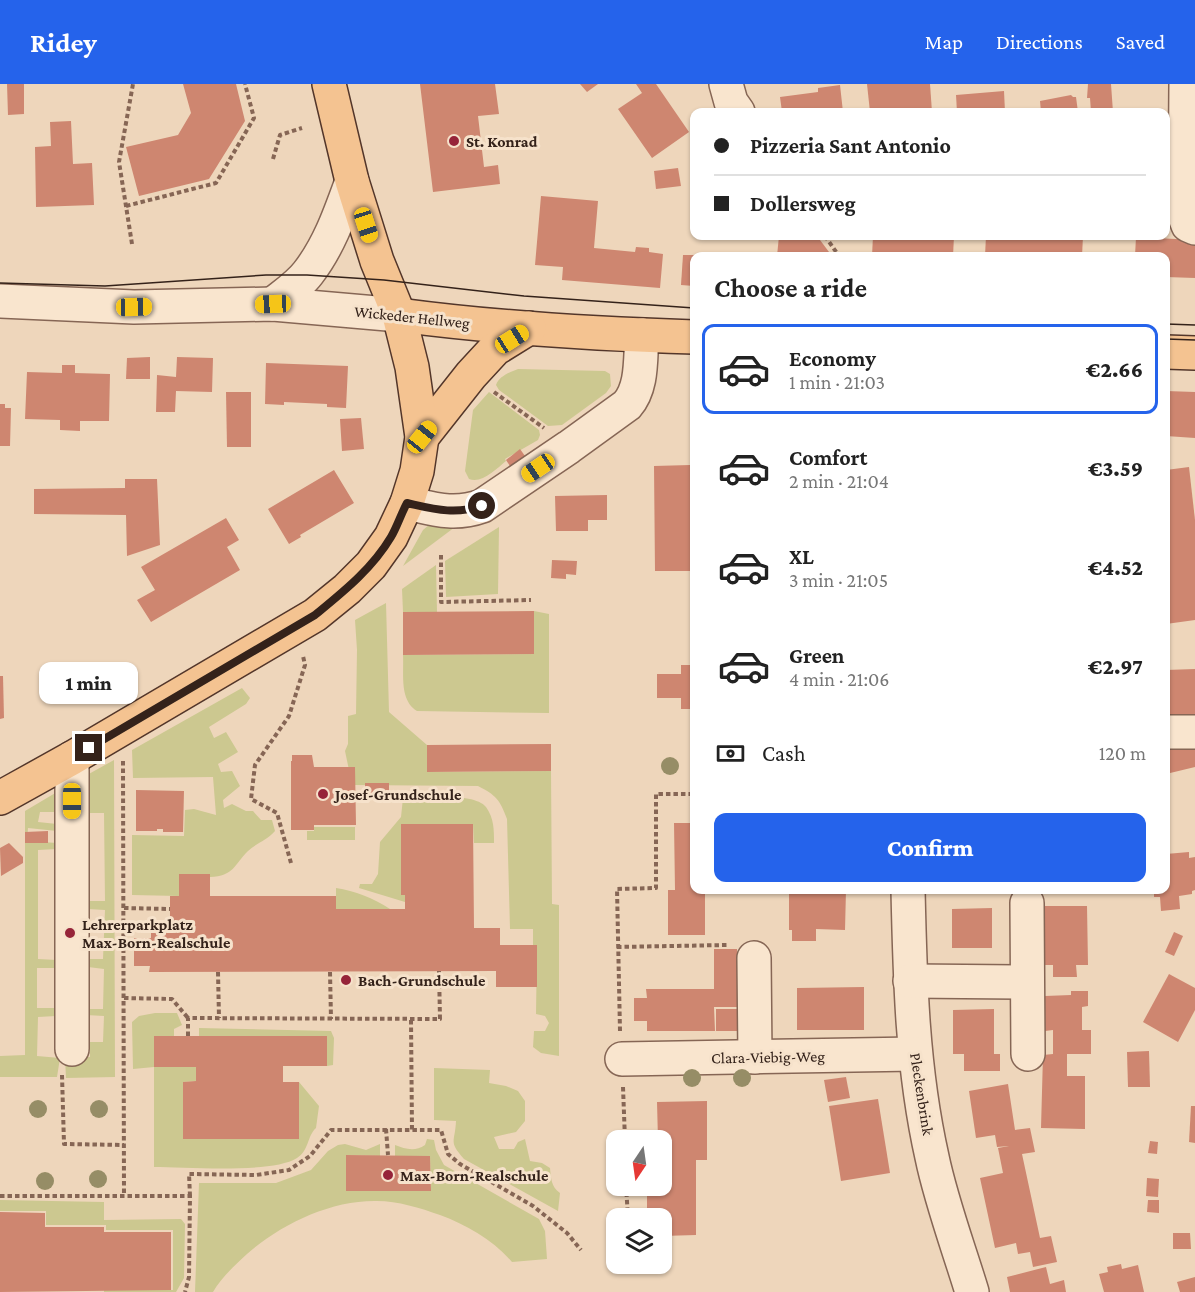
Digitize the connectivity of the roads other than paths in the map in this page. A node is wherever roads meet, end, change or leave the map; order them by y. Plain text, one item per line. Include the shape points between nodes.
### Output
1 (329, 84) edge
2 (726, 84) edge
3 (1186, 84) edge
4 (735, 108) edge
5 (352, 181) junction
6 (1195, 228) edge
7 (0, 301) edge
8 (273, 304) junction
9 (399, 315) junction
10 (529, 328) junction
11 (642, 335) junction
12 (690, 337) edge
13 (1170, 352) edge
14 (1195, 353) edge
15 (422, 437) junction
16 (407, 503) junction
17 (1170, 732) edge
18 (1195, 732) edge
19 (72, 758) junction
20 (0, 798) edge
21 (908, 894) edge
22 (1027, 903) dead end
23 (754, 958) road end
24 (910, 981) junction
25 (1027, 982) junction
26 (72, 1049) road end
27 (915, 1054) junction
28 (1028, 1054) dead end
29 (755, 1057) junction
30 (622, 1059) road end
31 (972, 1292) edge

1 - 5 main road
2 - 4 street
3 - 6 street via 1185,217 1188,225
5 - 8 street via 331,237 307,275
5 - 9 main road
7 - 8 street, Wickeder Hellweg via 134,307
8 - 9 street, Wickeder Hellweg
9 - 10 main road, Wickeder Hellweg
9 - 15 main road via 412,367
10 - 11 main road, Wickeder Hellweg
10 - 15 main road via 495,349
11 - 12 main road, Wickeder Hellweg
11 - 16 street via 634,398 569,447 482,506 468,511 449,512
13 - 14 main road
15 - 16 main road
16 - 19 main road via 391,537 371,565 315,615
17 - 18 street
19 - 20 main road
19 - 26 street
21 - 24 street, Pleckenbrink
22 - 25 street
23 - 29 street
24 - 25 street
24 - 27 street, Pleckenbrink
25 - 28 street
27 - 29 street, Clara-Viebig-Weg
27 - 31 street, Pleckenbrink via 932,1158
29 - 30 street, Clara-Viebig-Weg

